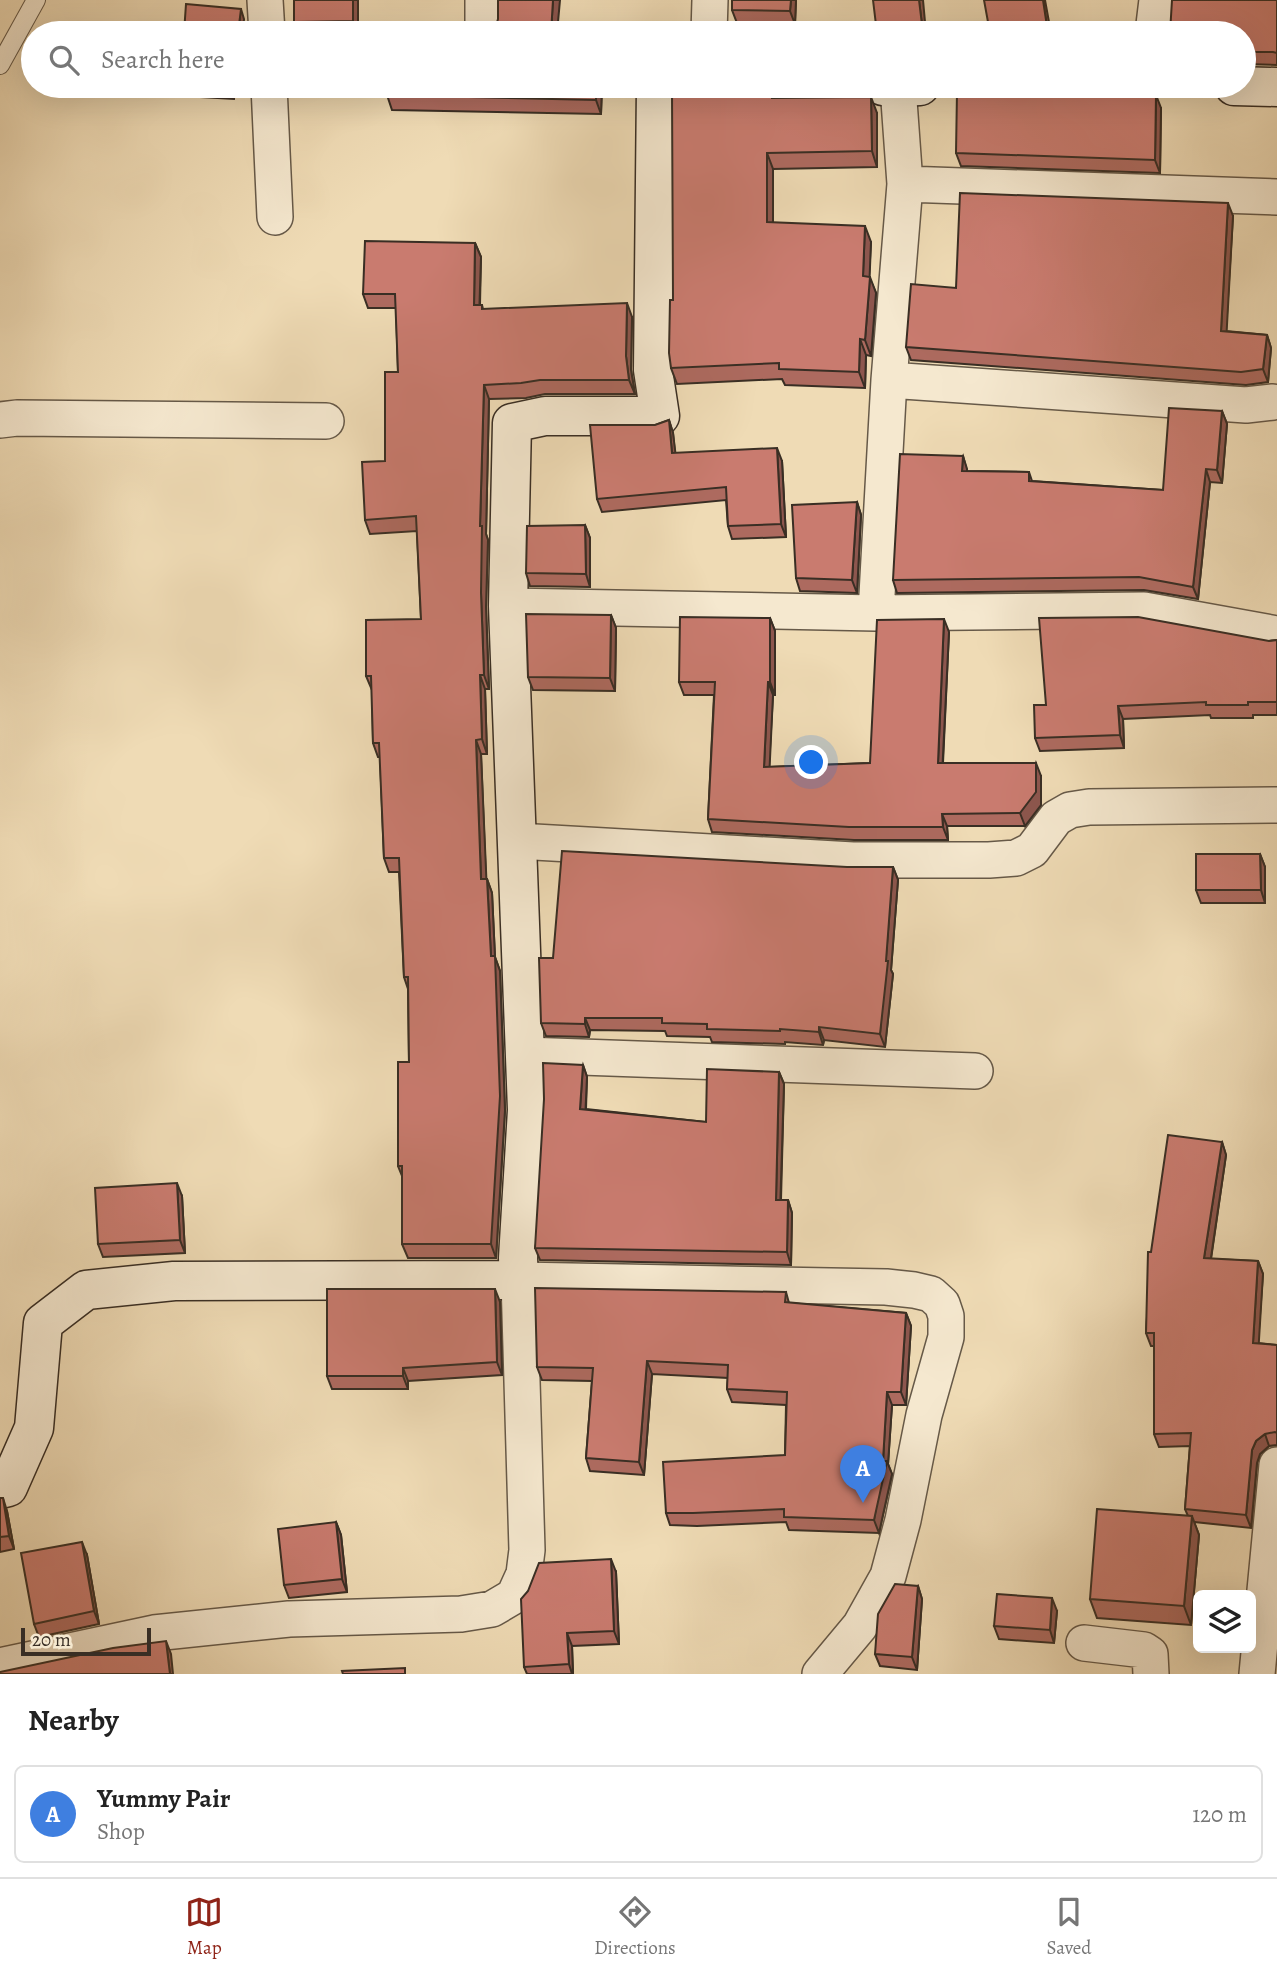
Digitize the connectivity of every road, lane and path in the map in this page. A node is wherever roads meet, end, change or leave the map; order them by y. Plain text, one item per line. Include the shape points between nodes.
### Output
1 (36, 0) edge
2 (265, 0) edge
3 (483, 0) edge
4 (710, 0) edge
5 (1157, 0) edge
6 (24, 21) edge
7 (266, 21) edge
8 (483, 21) edge
9 (709, 21) edge
10 (1154, 21) edge
11 (21, 27) edge
12 (0, 65) edge
13 (1256, 87) edge
14 (1277, 87) edge
15 (270, 98) edge
16 (656, 98) edge
17 (901, 98) edge
18 (905, 184) junction
19 (1277, 197) edge
20 (275, 217) dead end
21 (889, 380) junction
22 (1273, 401) dead end
23 (0, 420) edge
24 (326, 421) dead end
25 (508, 606) junction
26 (876, 612) junction
27 (1277, 634) edge
28 (1277, 805) edge
29 (517, 841) junction
30 (525, 1055) junction
31 (975, 1071) dead end
32 (519, 1280) junction
33 (1277, 1465) edge
34 (0, 1489) edge
35 (1084, 1643) dead end
36 (0, 1666) edge
37 (820, 1674) edge
38 (1152, 1674) edge
39 (1257, 1674) edge

1 - 6 lane
2 - 7 street
3 - 8 street
4 - 9 street
5 - 10 street
11 - 12 lane
13 - 14 street
15 - 20 street
16 - 25 street via 653,370 660,416 545,416 512,423
17 - 18 street
18 - 19 street
18 - 21 street
21 - 22 street via 1246,405
21 - 26 street
23 - 24 street
25 - 26 street
25 - 29 street
26 - 27 street via 1144,610
28 - 29 street via 1070,810 1056,818 1032,850 1016,858 989,860 853,860
29 - 30 street
30 - 31 street
30 - 32 street
32 - 34 street via 174,1280 86,1290 43,1323 34,1428 8,1487
32 - 36 street via 527,1550 524,1574 514,1596 492,1609 461,1614 289,1619 153,1633
32 - 37 street via 886,1287 931,1294 942,1304 946,1337 888,1576 860,1626
33 - 39 street
35 - 38 street via 1144,1650 1150,1654

